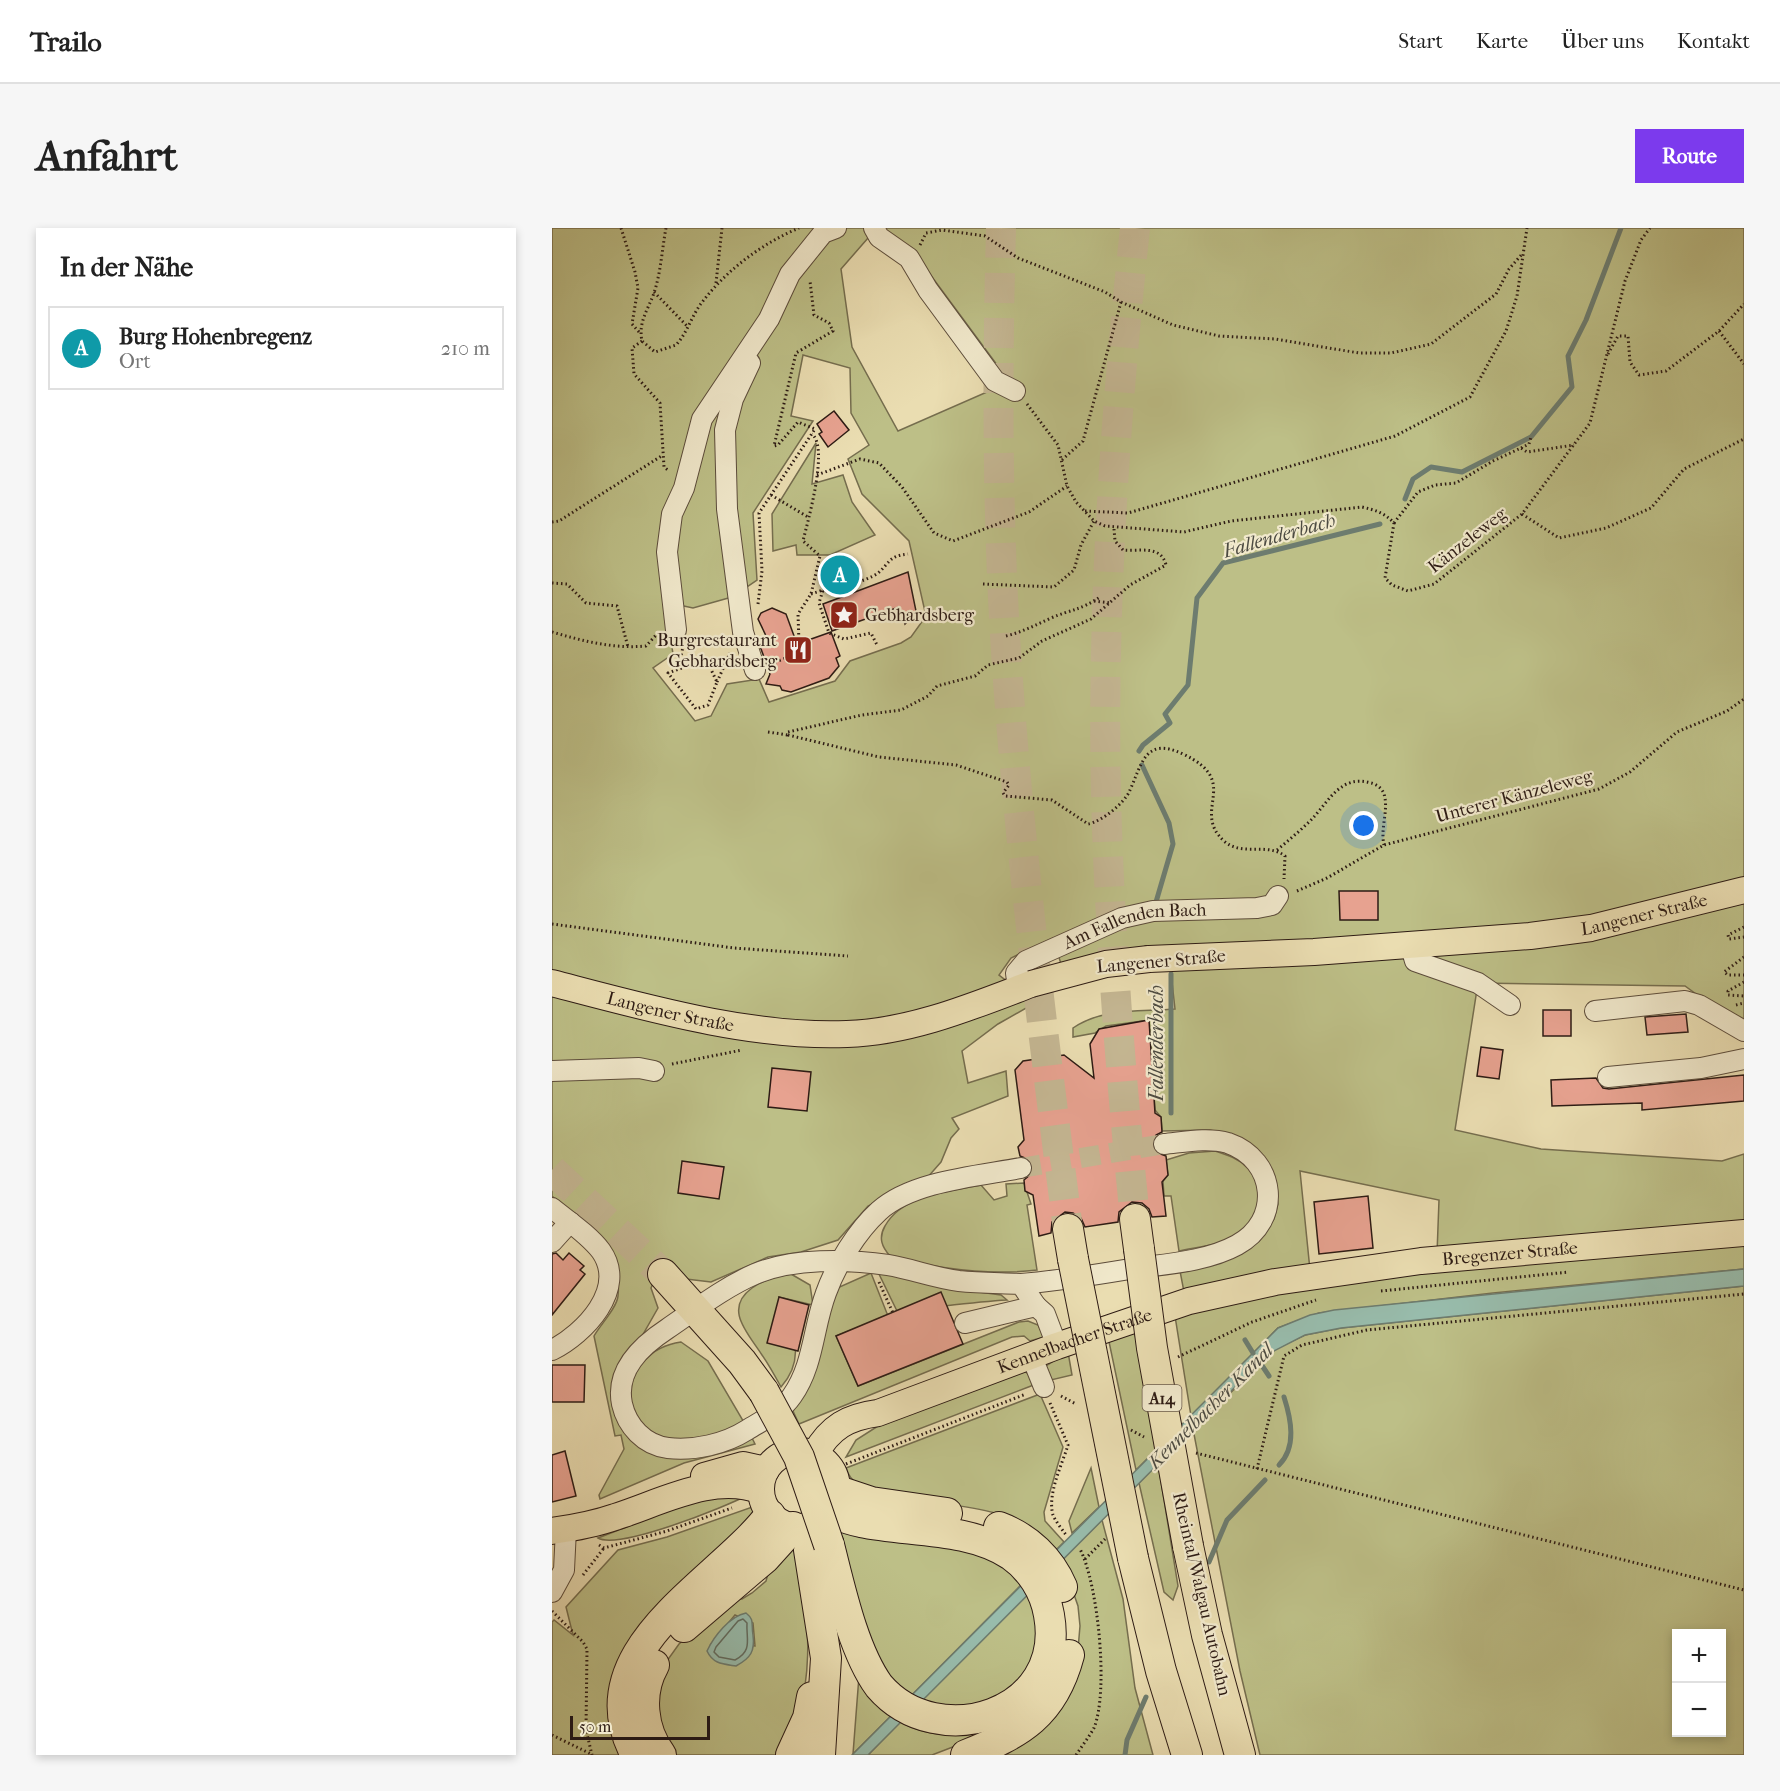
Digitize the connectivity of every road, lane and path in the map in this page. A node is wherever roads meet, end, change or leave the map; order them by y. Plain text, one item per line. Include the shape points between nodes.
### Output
1 (621, 228) edge
2 (666, 228) edge
3 (722, 228) edge
4 (799, 228) edge
5 (874, 228) edge
6 (1527, 228) edge
7 (1650, 228) edge
8 (830, 230) edge
9 (807, 253) junction
10 (1523, 253) junction
11 (909, 258) junction
12 (716, 285) junction
13 (654, 292) junction
14 (1121, 302) junction
15 (1744, 304) edge
16 (768, 319) junction
17 (688, 327) junction
18 (1719, 331) junction
19 (640, 333) junction
20 (642, 342) junction
21 (1606, 357) junction
22 (1744, 364) edge
23 (1015, 391) joint
24 (812, 434) junction
25 (1531, 437) dead end
26 (1744, 439) edge
27 (1574, 445) junction
28 (1521, 448) junction
29 (664, 455) junction
30 (1062, 460) junction
31 (817, 475) junction
32 (1067, 486) junction
33 (684, 488) junction
34 (771, 495) junction
35 (1085, 511) junction
36 (1522, 514) junction
37 (808, 517) junction
38 (1094, 521) junction
39 (552, 522) edge
40 (1394, 524) junction
41 (1114, 529) junction
42 (908, 554) dead end
43 (762, 571) dead end
44 (552, 583) edge
45 (983, 584) dead end
46 (823, 590) junction
47 (811, 594) junction
48 (1100, 597) dead end
49 (1094, 601) junction
50 (1111, 603) junction
51 (675, 626) joint
52 (552, 632) edge
53 (1006, 636) dead end
54 (877, 645) dead end
55 (628, 648) junction
56 (755, 670) joint
57 (668, 673) joint
58 (1744, 699) edge
59 (768, 732) dead end
60 (790, 736) junction
61 (1384, 845) junction
62 (1277, 850) junction
63 (1744, 890) edge
64 (1278, 896) junction
65 (552, 924) edge
66 (1744, 927) edge
67 (1744, 937) edge
68 (1410, 944) junction
69 (848, 956) dead end
70 (1744, 957) edge
71 (1744, 975) edge
72 (552, 982) edge
73 (1744, 982) edge
74 (1025, 986) junction
75 (1744, 996) edge
76 (1510, 1005) dead end
77 (1595, 1011) dead end
78 (1744, 1031) edge
79 (1744, 1059) edge
80 (552, 1071) edge
81 (654, 1071) dead end
82 (1608, 1077) dead end
83 (1164, 1143) tunnel mouth
84 (1022, 1168) tunnel mouth
85 (552, 1208) edge
86 (1135, 1220) tunnel mouth
87 (570, 1222) junction
88 (1068, 1230) tunnel mouth
89 (1744, 1233) edge
90 (552, 1242) edge
91 (841, 1262) junction
92 (1570, 1272) dead end
93 (663, 1274) tunnel mouth
94 (1275, 1282) joint
95 (1021, 1284) junction
96 (1372, 1292) dead end
97 (1744, 1294) edge
98 (1320, 1299) dead end
99 (886, 1300) dead end
100 (1036, 1306) junction
101 (893, 1313) dead end
102 (703, 1319) junction
103 (965, 1323) dead end
104 (1057, 1346) junction
105 (552, 1350) edge
106 (1031, 1355) junction
107 (1173, 1359) dead end
108 (1044, 1388) junction
109 (1194, 1453) dead end
110 (1257, 1469) junction
111 (832, 1477) junction
112 (788, 1520) junction
113 (559, 1530) edge
114 (1066, 1535) dead end
115 (604, 1548) dead end
116 (1051, 1586) junction
117 (1744, 1590) edge
118 (552, 1592) edge
119 (819, 1605) junction
120 (553, 1613) edge
121 (1161, 1671) junction
122 (552, 1735) edge
123 (827, 1751) edge
124 (592, 1755) edge
125 (636, 1755) edge
126 (662, 1755) edge
127 (790, 1755) edge
128 (966, 1755) edge
129 (1178, 1755) edge
130 (1187, 1755) edge
131 (1240, 1755) edge

1 - 19 path via 638,288 632,324
2 - 13 path
3 - 12 path
4 - 12 path via 774,238
5 - 11 street via 879,237
6 - 10 path
7 - 21 path, Känzeleweg via 1624,281
8 - 9 street
9 - 16 street via 790,274
9 - 24 path via 814,315 829,322 833,331 796,353 774,446 798,422 815,429
10 - 14 path via 1496,294 1476,312 1431,344 1391,353 1359,353 1275,339 1219,336 1173,325
10 - 35 path via 1506,331 1470,397 1395,436 1128,513
11 - 14 path via 926,233 942,230 985,236 1018,258
11 - 23 street via 987,371 995,381
12 - 17 path
13 - 17 path
13 - 19 path
14 - 30 path via 1083,441
15 - 18 path
16 - 33 street via 702,419
16 - 56 street via 725,430 726,509 743,632
17 - 20 path via 676,345 666,350 655,352
18 - 21 path via 1666,371 1639,375 1630,362 1628,336 1618,336
18 - 22 path
19 - 20 path
20 - 29 path via 632,348 634,374 660,403
21 - 27 path, Känzeleweg via 1590,423
23 - 30 path via 1058,445
24 - 31 path via 819,446
24 - 34 path
25 - 28 path via 1529,444
26 - 36 path via 1684,469 1651,508 1606,528 1559,538
27 - 28 path via 1527,452
27 - 36 path, Känzeleweg
28 - 40 path via 1456,483 1418,492
29 - 33 path via 664,467
29 - 39 path
30 - 32 path
31 - 32 path via 860,459 879,463 902,487 934,533 953,541 1029,512
31 - 37 path
32 - 35 path
33 - 51 street via 672,514 667,552
34 - 37 path
34 - 43 path via 759,513
35 - 38 path
36 - 40 path, Känzeleweg via 1434,584 1408,591 1385,578
37 - 47 path via 803,541 820,556
38 - 41 path
38 - 45 path via 1074,570 1054,587
40 - 41 path via 1388,516 1362,507 1231,521 1184,532
41 - 50 path via 1115,541 1123,550 1153,551 1163,556 1166,565 1130,585
42 - 46 path via 884,563 878,573
44 - 55 path via 567,585 586,603 617,606
46 - 47 path
46 - 54 path via 819,603 829,633 844,639 871,633
47 - 56 path via 798,614 799,643 790,656
48 - 49 path
49 - 50 path
49 - 53 path via 1083,609
50 - 60 path via 1091,619 1042,641 1019,658 988,665 975,676 937,686 928,696 901,710 788,732
51 - 55 path via 665,626 646,646
52 - 55 path
57 - 57 path via 706,659 717,682 708,705 696,709
58 - 61 path, Unterer Känzeleweg via 1727,711 1677,732 1630,772 1599,789
59 - 60 path
60 - 62 path via 879,757 956,765 1007,782 1005,796 1052,800 1088,824 1096,822 1126,796 1145,757 1172,749 1198,761 1213,778 1211,811 1214,828 1224,841 1239,849
61 - 62 path via 1384,792 1363,780 1335,791
61 - 64 path, Unterer Känzeleweg via 1327,878
62 - 64 path via 1284,856 1285,877
63 - 68 main road, Langener Straße via 1591,928
64 - 74 street, Am Fallenden Bach via 1272,905 1257,908 1153,911 1122,918 1026,961 1016,974
65 - 69 path via 734,948
66 - 67 path via 1728,935 1729,939
68 - 74 main road, Langener Straße, bridge via 1149,959 1106,964
68 - 76 street via 1415,962 1478,983
70 - 71 path via 1724,972
72 - 74 main road, Langener Straße via 623,1001 779,1032 849,1034 928,1020
73 - 75 path via 1728,991 1728,995
77 - 78 street via 1685,1001
79 - 82 street via 1701,1068
80 - 81 street
83 - 95 street via 1213,1140 1237,1147 1252,1158 1264,1175 1268,1196 1265,1219 1258,1230 1222,1252 1175,1263
84 - 91 street via 944,1182 898,1199 872,1218
85 - 87 street
86 - 131 highway, Rheintal/Walgau Autobahn / A14, bridge via 1152,1348 1188,1546 1207,1635
87 - 90 street
87 - 105 street via 601,1251 608,1268 609,1288 584,1329
88 - 121 highway, bridge via 1133,1558
89 - 94 main road, Bregenzer Straße via 1421,1261
91 - 95 street via 887,1265 957,1281
91 - 102 street via 772,1268 754,1275
91 - 102 street via 825,1293 807,1366 782,1409 724,1441 692,1448 661,1447 644,1438 629,1422 622,1403 624,1372 647,1344
92 - 96 path
93 - 102 highway
94 - 104 main road, Kennelbacher Straße via 1190,1301
95 - 100 street
97 - 110 path via 1367,1330 1302,1345 1284,1356
98 - 107 path via 1252,1322
99 - 101 path
100 - 103 street
100 - 104 street via 1045,1314
102 - 112 highway, bridge via 742,1362 756,1396 799,1457
104 - 106 main road, Kennelbacher Straße
106 - 108 street
106 - 111 main road, Kennelbacher Straße via 878,1413 848,1436
108 - 111 path
108 - 114 path via 1068,1445 1052,1497 1054,1517
109 - 110 path
110 - 117 path
111 - 112 main road, Kennelbacher Straße via 818,1523 807,1527
111 - 112 main road via 807,1451 785,1453 774,1460
111 - 116 highway via 860,1522 976,1540 1030,1558
112 - 113 main road, Kennelbacher Straße via 732,1484
112 - 115 path via 668,1531
112 - 116 highway via 858,1641 879,1686 918,1717 944,1725 989,1720 1012,1708 1032,1689 1050,1646
112 - 119 highway
112 - 123 highway via 844,1653 844,1712
112 - 125 highway via 746,1544 667,1616 641,1646 628,1676 623,1705 627,1734
112 - 126 highway via 765,1558 676,1635 652,1669 646,1686 645,1714 652,1740
113 - 118 street via 566,1560
116 - 128 highway via 1067,1598 1072,1635 1062,1678 1029,1724 1006,1739
119 - 123 highway via 826,1658
119 - 127 highway via 812,1701 801,1736
120 - 124 path via 587,1649 586,1730
121 - 129 highway
121 - 130 highway
122 - 124 path

